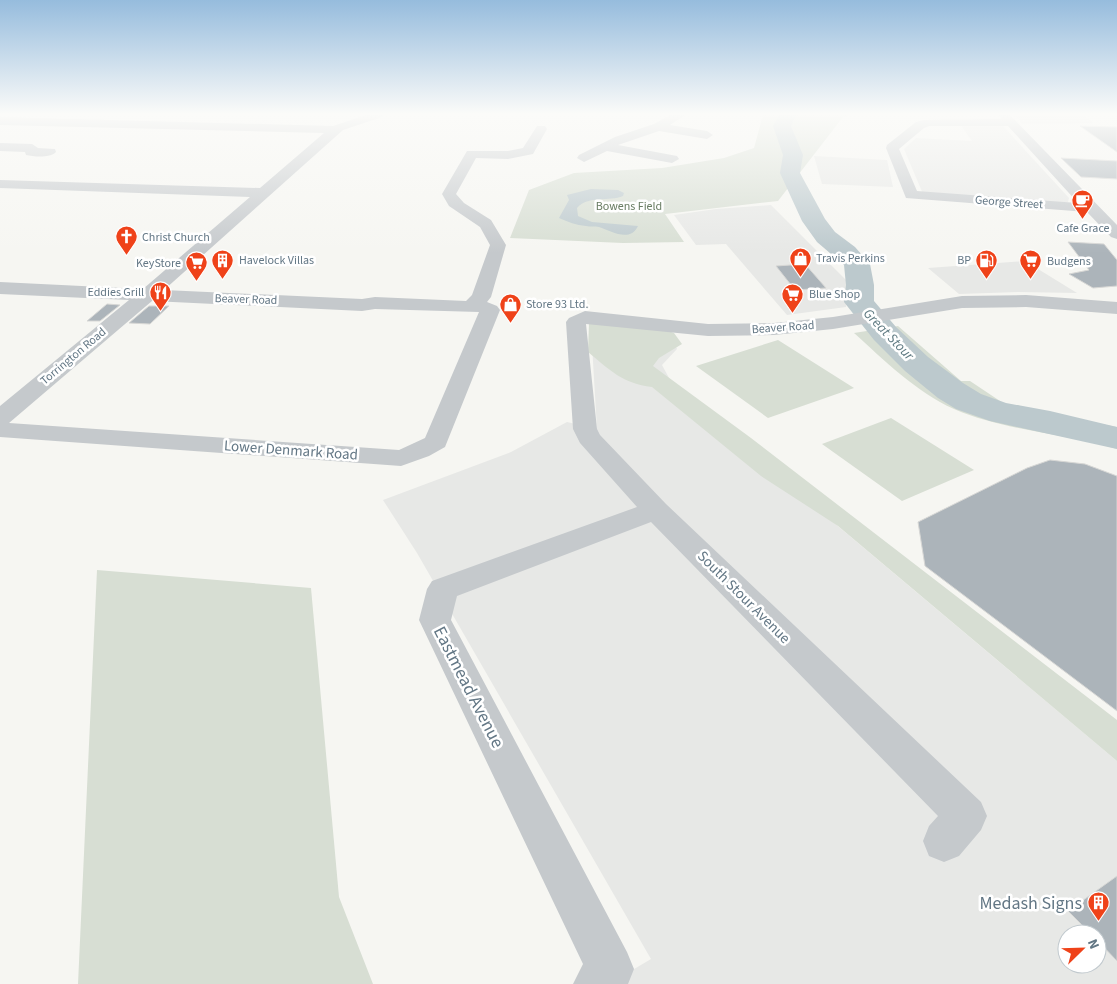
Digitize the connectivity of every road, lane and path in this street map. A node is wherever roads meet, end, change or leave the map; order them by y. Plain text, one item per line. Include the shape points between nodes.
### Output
1 (300, 161) edge
2 (468, 161) edge
3 (897, 161) edge
4 (1047, 161) edge
5 (0, 184) edge
6 (263, 193) junction
7 (1090, 208) junction
8 (1116, 236) edge
9 (0, 288) edge
10 (147, 295) junction
11 (985, 301) junction
12 (483, 307) junction
13 (1117, 308) edge
14 (1117, 316) edge
15 (581, 319) joint
16 (0, 418) edge
17 (0, 430) edge
18 (656, 510) junction
19 (944, 841) dead end
20 (597, 984) edge

1 - 6 street, Torrington Road
2 - 12 street, Lower Denmark Road via 449,194 456,204 483,220 492,230 498,245 481,297
3 - 7 street, George Street via 911,195
4 - 7 street
5 - 6 street
6 - 10 street, Torrington Road
7 - 8 street
9 - 10 street, Beaver Road
10 - 12 street, Beaver Road
10 - 16 street, Torrington Road
11 - 13 street, Beaver Road via 1026,300
11 - 14 street, Beaver Road via 1034,304
11 - 15 street, Beaver Road via 795,328 708,330
12 - 17 street, Lower Denmark Road via 436,442 401,458
15 - 18 street, South Stour Avenue via 575,326 585,429 589,438
18 - 19 street, South Stour Avenue via 966,816
18 - 20 street, Eastmead Avenue via 442,589 435,620 610,969

